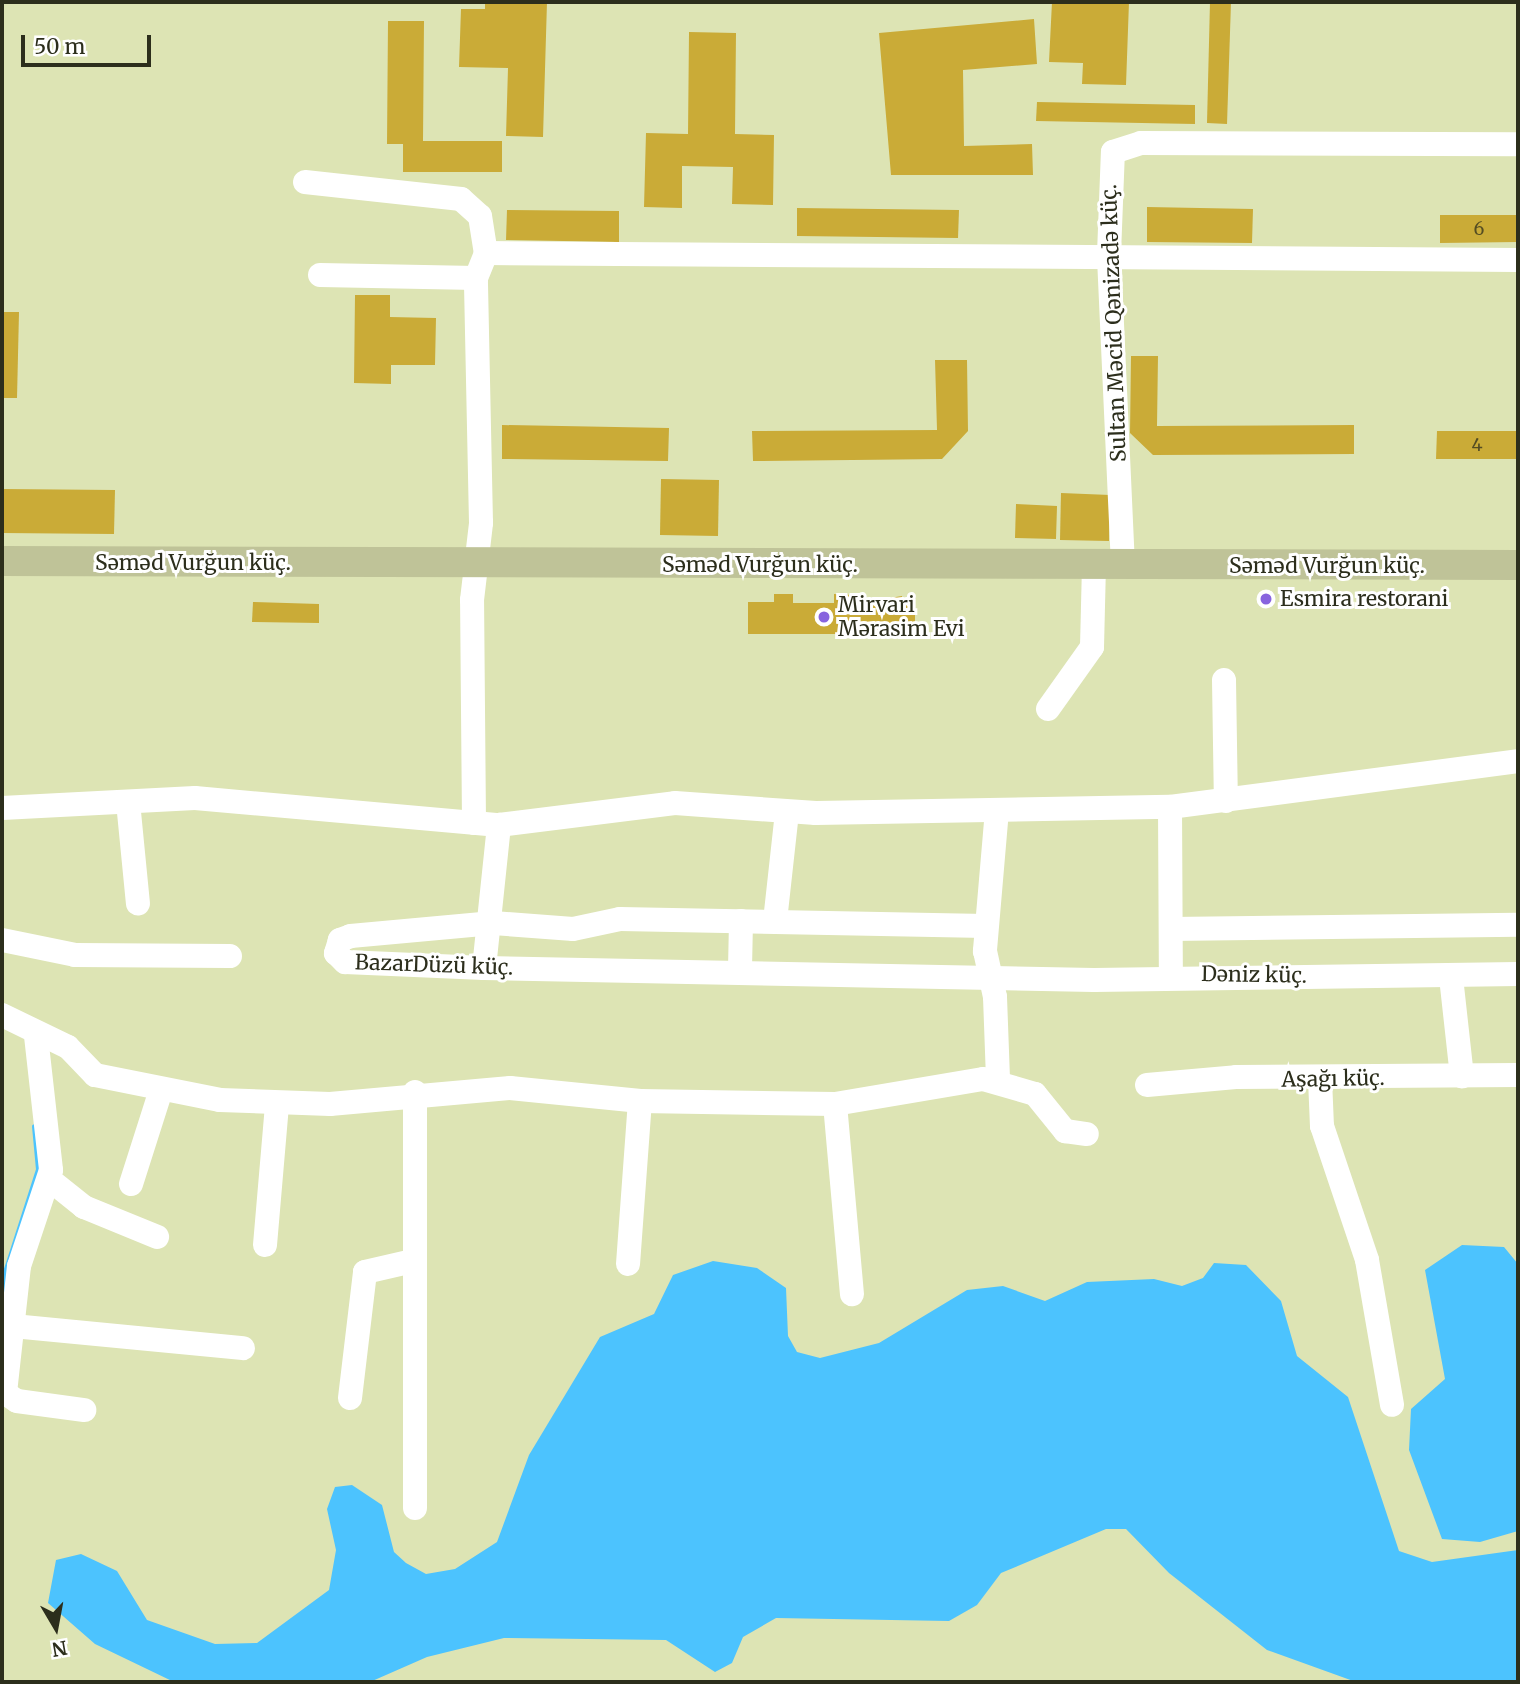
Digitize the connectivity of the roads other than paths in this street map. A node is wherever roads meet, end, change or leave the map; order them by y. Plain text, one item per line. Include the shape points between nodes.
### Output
1 (1518, 144) edge
2 (304, 182) dead end
3 (486, 253) junction
4 (1109, 254) junction
5 (1518, 260) edge
6 (320, 275) dead end
7 (476, 278) junction
8 (2, 561) edge
9 (477, 564) junction
10 (1518, 565) edge
11 (1123, 566) junction
12 (1094, 567) junction
13 (1224, 680) dead end
14 (1048, 709) dead end
15 (1518, 761) edge
16 (1226, 801) junction
17 (128, 802) junction
18 (1170, 807) junction
19 (2, 808) edge
20 (997, 810) junction
21 (787, 812) junction
22 (486, 824) junction
23 (138, 904) dead end
24 (741, 921) junction
25 (775, 921) junction
26 (493, 923) junction
27 (1518, 925) edge
28 (986, 926) junction
29 (1171, 929) junction
30 (2, 940) edge
31 (230, 956) dead end
32 (484, 968) junction
33 (740, 969) junction
34 (1518, 974) edge
35 (1171, 975) junction
36 (990, 976) junction
37 (1451, 977) junction
38 (2, 1015) edge
39 (36, 1036) junction
40 (1518, 1075) edge
41 (1462, 1076) junction
42 (1321, 1079) junction
43 (998, 1080) junction
44 (1147, 1085) dead end
45 (161, 1090) junction
46 (415, 1092) junction
47 (640, 1101) junction
48 (277, 1104) junction
49 (835, 1104) junction
50 (1087, 1135) dead end
51 (48, 1180) junction
52 (131, 1184) dead end
53 (157, 1237) dead end
54 (265, 1245) dead end
55 (412, 1261) junction
56 (628, 1264) dead end
57 (852, 1294) dead end
58 (13, 1326) junction
59 (243, 1348) dead end
60 (350, 1398) dead end
61 (1392, 1405) dead end
62 (84, 1410) dead end
63 (415, 1508) dead end

1 - 4 street, Sultan Məcid Qənizadə küç. via 1124,146 1108,162
2 - 3 street via 461,199 480,216
3 - 4 street
3 - 7 street
4 - 5 street
4 - 11 street, Sultan Məcid Qənizadə küç.
6 - 7 street
7 - 9 street
8 - 9 main road, Səməd Vurğun küç.
9 - 12 main road, Səməd Vurğun küç.
9 - 22 street
10 - 11 main road, Səməd Vurğun küç.
11 - 12 main road, Səməd Vurğun küç.
12 - 14 street via 1092,647
13 - 16 street
15 - 16 street
16 - 18 street
17 - 19 street
17 - 22 street via 195,798
17 - 23 street
18 - 20 street
18 - 29 street
20 - 21 street
20 - 28 street
21 - 22 street via 675,803
21 - 25 street
22 - 26 street
24 - 25 street, BazarDüzü küç.
24 - 26 street, BazarDüzü küç. via 620,919 573,929
24 - 33 street
25 - 28 street, BazarDüzü küç.
26 - 32 street
26 - 32 street, BazarDüzü küç. via 351,936 336,945 345,962
27 - 29 street
28 - 36 street
29 - 35 street
30 - 31 street via 75,955
32 - 33 street, BazarDüzü küç.
33 - 36 street, BazarDüzü küç.
34 - 37 street, Dəniz küç.
35 - 36 street, Dəniz küç.
35 - 37 street, Dəniz küç.
36 - 43 street
37 - 41 street
38 - 39 street
39 - 45 street via 68,1048 95,1075
39 - 51 street
40 - 41 street, Aşağı küç.
41 - 42 street, Aşağı küç.
42 - 44 street, Aşağı küç.
42 - 61 street via 1322,1126 1367,1259
43 - 49 street
43 - 50 street via 1044,1101 1065,1131
45 - 48 street
45 - 52 street
46 - 47 street via 510,1088
46 - 48 street
46 - 55 street
47 - 49 street
47 - 56 street
48 - 54 street
49 - 57 street
51 - 53 street via 84,1208
51 - 58 street via 27,1227
55 - 60 street via 365,1272
55 - 63 street
58 - 59 street
58 - 62 street via 5,1393 17,1401

